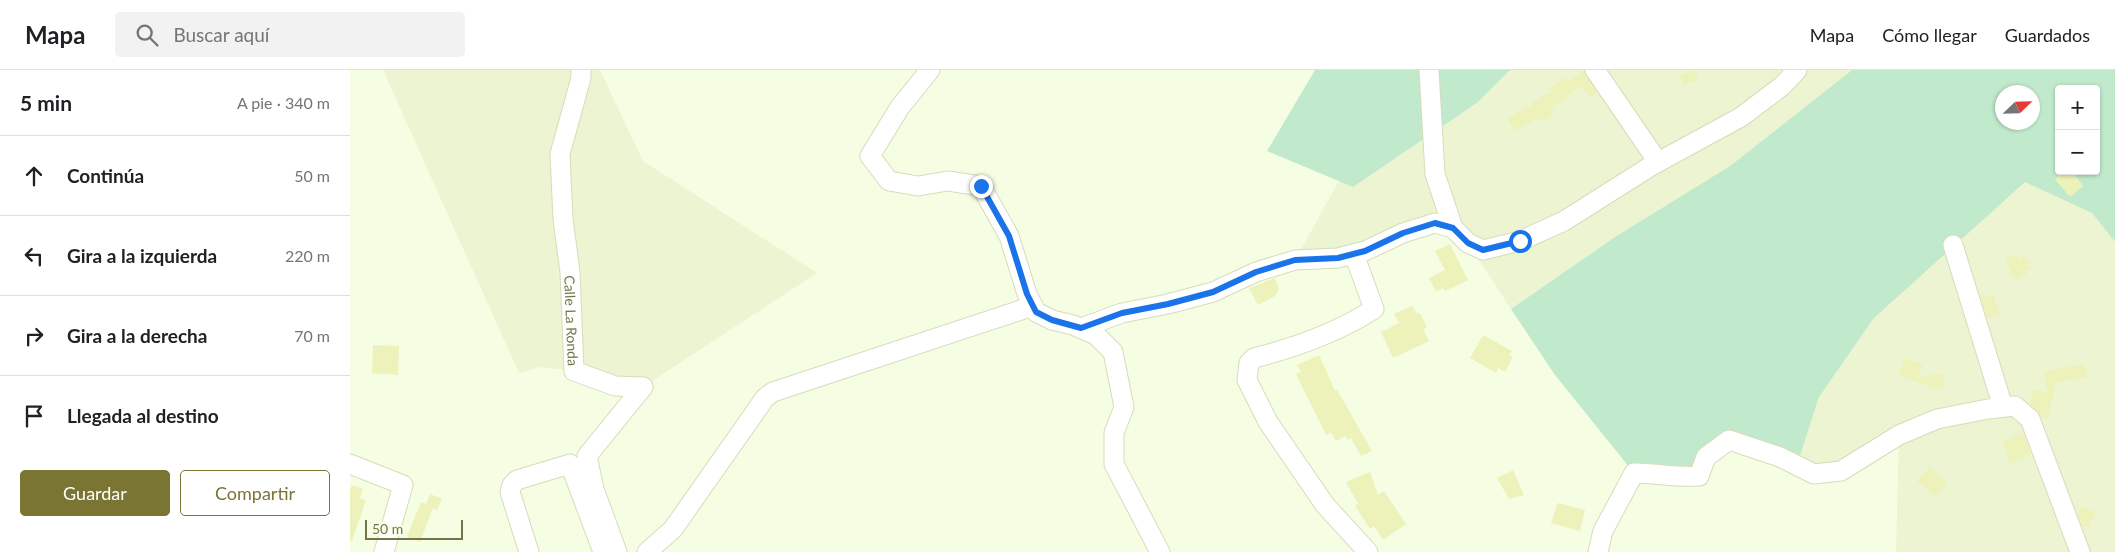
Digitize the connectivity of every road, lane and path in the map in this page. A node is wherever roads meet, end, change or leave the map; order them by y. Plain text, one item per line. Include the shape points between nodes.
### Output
1 (581, 70) edge
2 (930, 70) edge
3 (1429, 70) edge
4 (1595, 70) edge
5 (1797, 70) edge
6 (1658, 162) junction
7 (1453, 228) junction
8 (1953, 245) dead end
9 (1354, 254) junction
10 (1033, 306) junction
11 (1081, 328) junction
12 (2003, 407) junction
13 (350, 464) edge
14 (384, 552) edge
15 (529, 552) edge
16 (603, 552) edge
17 (617, 552) edge
18 (647, 552) edge
19 (1160, 552) edge
20 (1368, 552) edge
21 (1598, 552) edge
22 (2080, 552) edge

1 - 17 street, Calle La Ronda via 560,154 574,371 615,386 644,387 587,456 594,489
2 - 10 street via 900,107 870,156 889,182 918,186 948,181 981,186 1009,236
3 - 7 street via 1435,174
4 - 6 street
5 - 6 street via 1782,86 1741,117
6 - 7 street via 1564,221 1520,241 1483,250 1468,243
7 - 9 street via 1435,223
8 - 12 street
9 - 11 street via 1295,260 1256,272 1213,292 1122,313
9 - 20 street via 1374,309 1324,336 1254,358 1249,363 1247,380 1268,422 1325,505
10 - 11 street via 1036,312 1052,320
10 - 18 street via 773,392 765,398 674,529
11 - 19 street via 1096,335 1113,352 1124,407 1114,433 1114,464
12 - 21 street via 1937,420 1899,435 1841,471 1814,474 1780,457 1729,440 1706,457 1699,476 1682,478 1634,473 1603,532
12 - 22 street via 2015,406 2030,419
13 - 14 street via 403,485
15 - 16 street via 510,492 512,484 570,464

